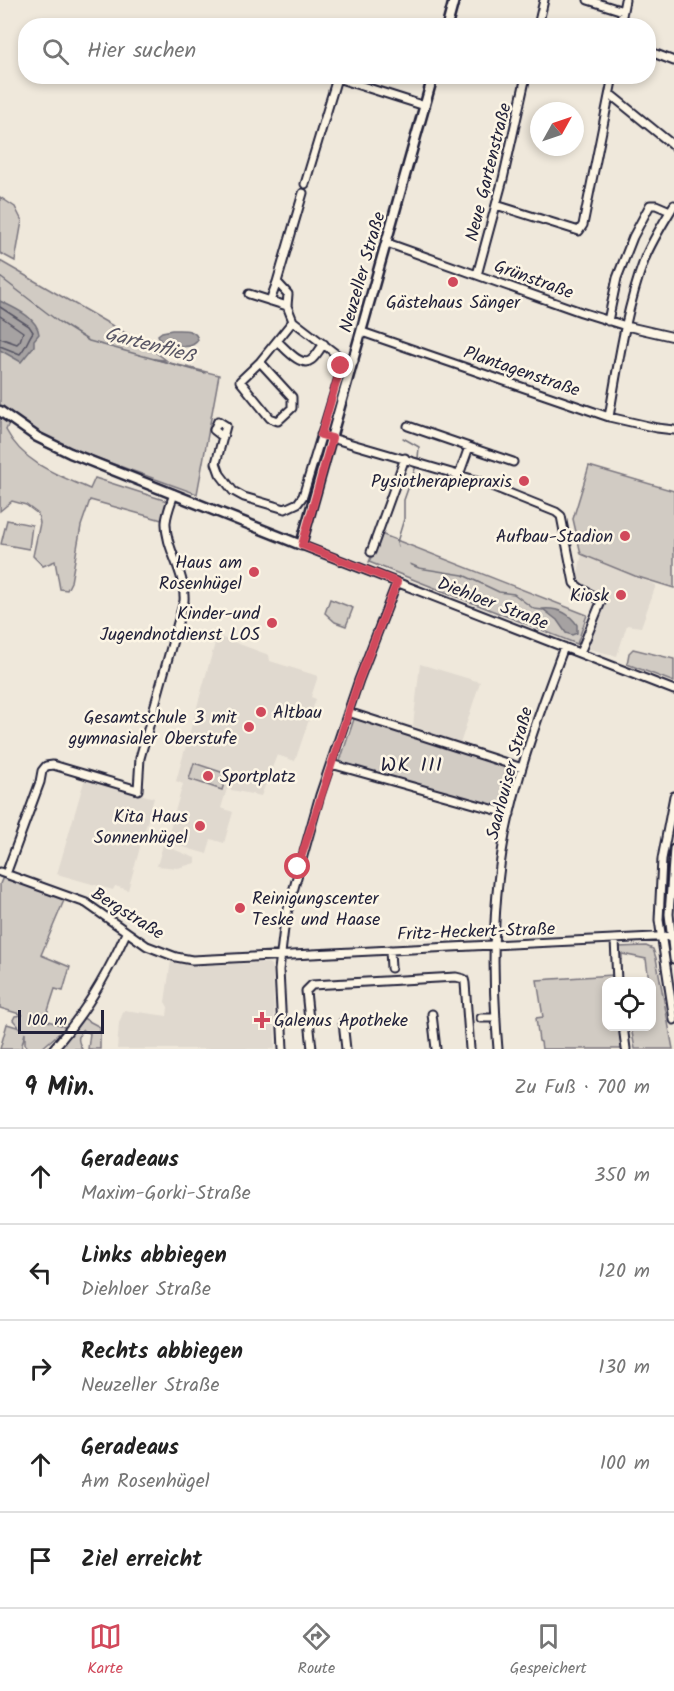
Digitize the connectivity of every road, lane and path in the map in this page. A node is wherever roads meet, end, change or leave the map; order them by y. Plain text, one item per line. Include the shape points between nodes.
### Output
1 (454, 0) edge
2 (544, 0) edge
3 (588, 0) edge
4 (625, 0) edge
5 (623, 11) junction
6 (449, 18) edge
7 (540, 18) edge
8 (622, 18) edge
9 (656, 54) edge
10 (674, 61) edge
11 (335, 84) edge
12 (356, 84) edge
13 (431, 84) edge
14 (524, 84) edge
15 (612, 84) edge
16 (610, 94) junction
17 (425, 106) junction
18 (674, 146) edge
19 (305, 184) dead end
20 (303, 193) dead end
21 (496, 205) junction
22 (672, 208) edge
23 (387, 243) junction
24 (477, 274) junction
25 (277, 282) junction
26 (249, 294) dead end
27 (270, 301) junction
28 (287, 306) junction
29 (293, 321) junction
30 (609, 321) junction
31 (626, 326) junction
32 (362, 332) junction
33 (674, 337) edge
34 (277, 341) junction
35 (324, 344) junction
36 (340, 357) junction
37 (354, 361) junction
38 (260, 362) junction
39 (0, 411) edge
40 (609, 417) junction
41 (408, 426) dead end
42 (674, 429) edge
43 (321, 435) junction
44 (223, 437) dead end
45 (332, 438) junction
46 (469, 447) junction
47 (405, 458) junction
48 (513, 462) dead end
49 (459, 475) junction
50 (174, 494) junction
51 (302, 545) junction
52 (371, 552) dead end
53 (397, 582) junction
54 (564, 647) junction
55 (580, 653) junction
56 (674, 690) edge
57 (348, 712) junction
58 (331, 764) junction
59 (522, 768) junction
60 (674, 796) edge
61 (510, 814) junction
62 (674, 849) edge
63 (3, 873) edge
64 (126, 933) junction
65 (672, 936) edge
66 (661, 937) junction
67 (615, 940) junction
68 (494, 945) junction
69 (390, 950) junction
70 (279, 956) junction
71 (674, 959) edge
72 (391, 968) dead end
73 (617, 977) edge
74 (432, 1014) dead end
75 (481, 1018) dead end
76 (496, 1018) junction
77 (674, 1020) edge
78 (343, 1022) dead end
79 (624, 1031) edge
80 (52, 1049) edge
81 (283, 1049) edge
82 (312, 1049) edge
83 (346, 1049) edge
84 (436, 1049) edge
85 (470, 1049) edge
86 (498, 1049) edge
87 (626, 1049) edge

1 - 6 main road
2 - 7 street
3 - 5 street
4 - 5 street
5 - 8 street
9 - 10 street
11 - 19 street
12 - 17 street
13 - 17 main road, Neuzeller Straße
14 - 21 street, Neue Gartenstraße
15 - 16 street
16 - 18 street
16 - 21 street via 579,231
17 - 23 main road, Neuzeller Straße
20 - 25 street
21 - 24 street, Neue Gartenstraße
22 - 30 street via 650,205 617,278
22 - 31 street via 646,256
23 - 24 street, Grünstraße
23 - 32 main road, Neuzeller Straße
24 - 30 street, Grünstraße
25 - 27 street
25 - 28 street via 288,294
26 - 27 street
27 - 28 street
28 - 29 street
29 - 34 street
29 - 35 street
30 - 31 street, Grünstraße
31 - 33 street, Grünstraße
31 - 40 street
32 - 37 main road, Neuzeller Straße
32 - 40 street, Plantagenstraße
34 - 35 street via 305,362 311,361
34 - 38 street
35 - 36 street
36 - 37 street
36 - 43 street via 341,371
37 - 45 main road, Neuzeller Straße
38 - 38 street via 240,381 270,418 278,421 292,408 292,397
39 - 50 main road via 53,445
40 - 42 street, Plantagenstraße
41 - 46 street
43 - 44 street via 303,496 285,509 244,497 226,484 216,463
43 - 45 street
45 - 47 street
45 - 51 main road, Neuzeller Straße
46 - 48 street
46 - 49 street
47 - 49 street
47 - 52 street
49 - 55 street via 561,516 574,583 601,602
50 - 51 main road
50 - 63 street via 166,524 183,581 184,601 140,758 138,790 46,766
51 - 53 street, Diehloer Straße
53 - 54 street, Diehloer Straße
53 - 57 street
54 - 55 street, Diehloer Straße
54 - 59 street, Saarlouiser Straße
55 - 56 street, Diehloer Straße
57 - 58 street
57 - 59 street
58 - 61 street
58 - 70 street via 294,882
59 - 61 street, Saarlouiser Straße
60 - 66 street via 661,872
61 - 68 street, Saarlouiser Straße
62 - 65 street via 670,891
63 - 64 street, Bergstraße via 86,903
64 - 70 street, Bergstraße via 161,952 184,959
64 - 80 street via 107,974 77,1020
65 - 66 street, Fritz-Heckert-Straße
65 - 71 street
66 - 67 street, Fritz-Heckert-Straße
66 - 77 street
67 - 68 street, Fritz-Heckert-Straße
67 - 73 street
68 - 69 street, Fritz-Heckert-Straße
68 - 76 street, Saarlouiser Straße
69 - 70 street, Fritz-Heckert-Straße
69 - 72 street
70 - 81 street
74 - 84 street
75 - 76 street
76 - 86 street, Saarlouiser Straße
78 - 83 street
79 - 87 street
82 - 85 street via 308,987 456,977 464,979

